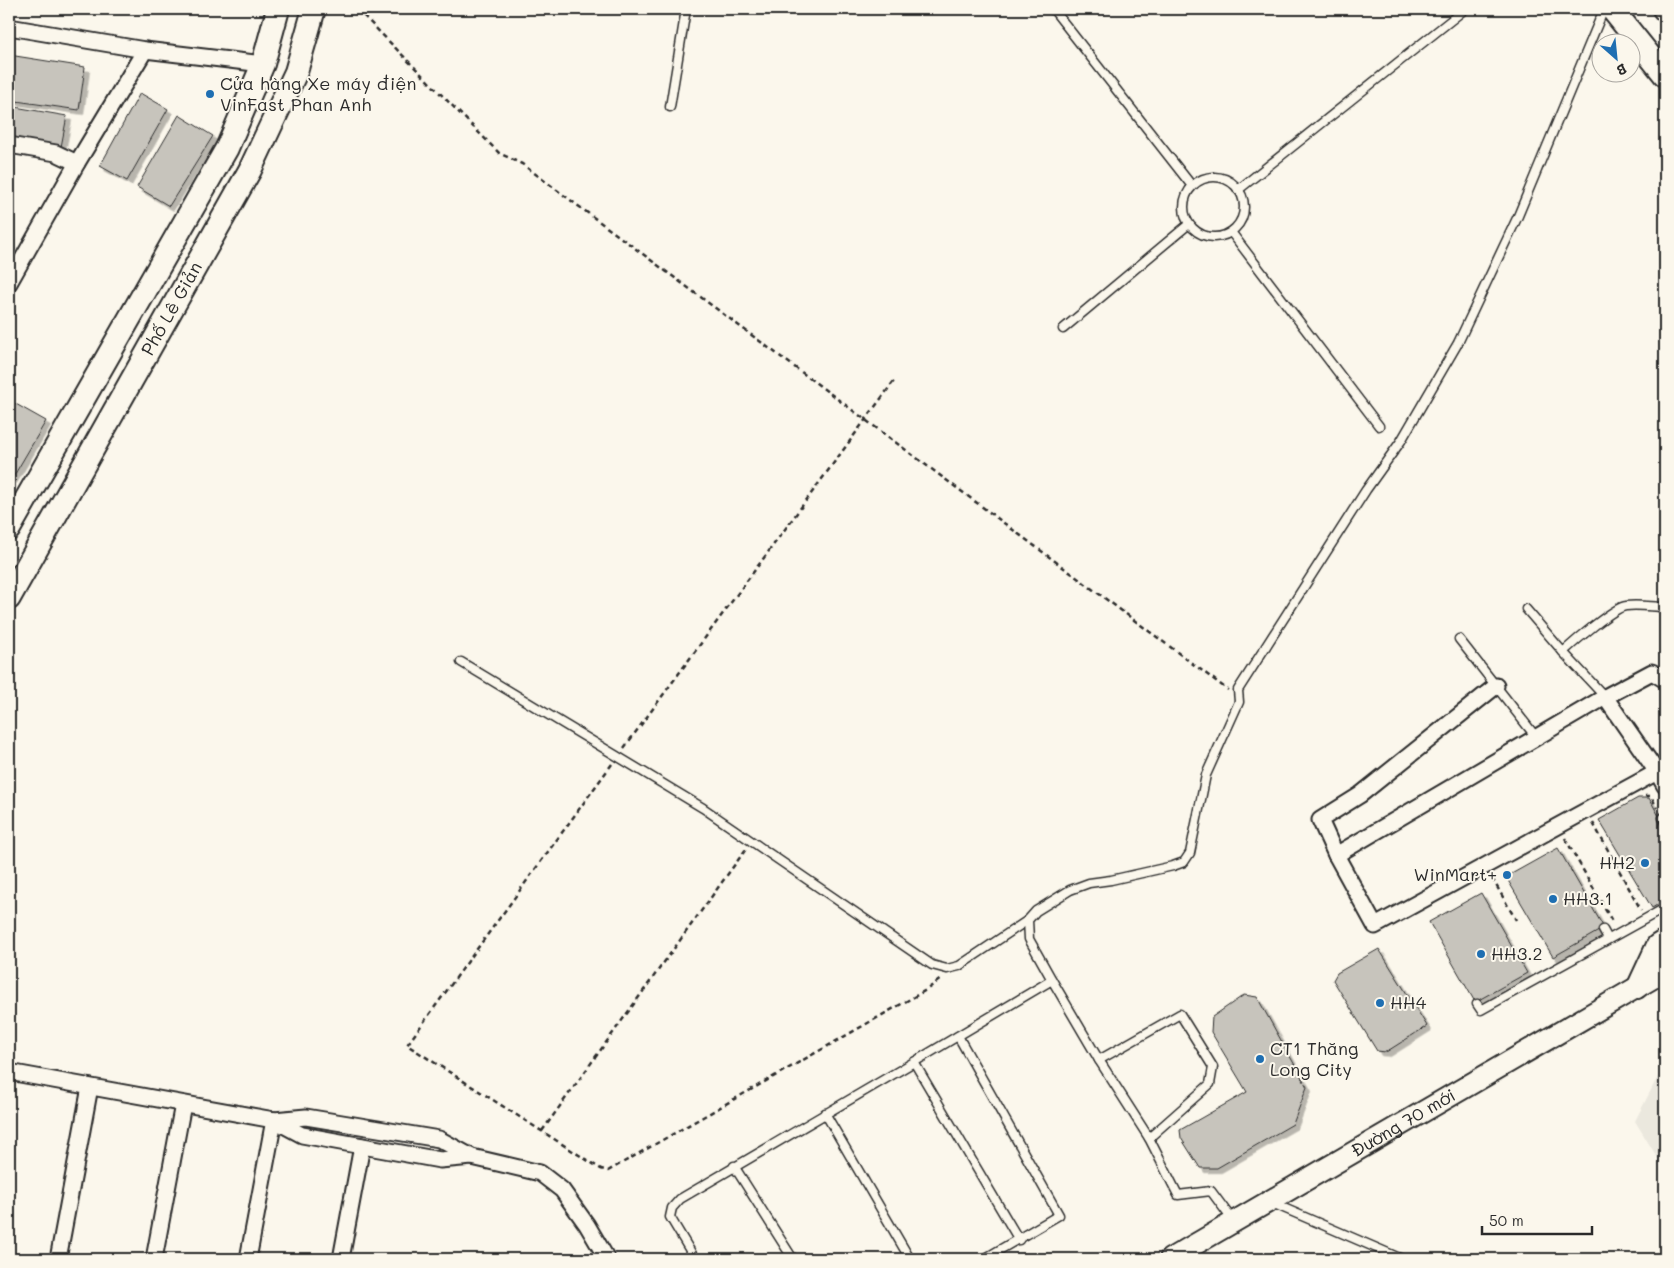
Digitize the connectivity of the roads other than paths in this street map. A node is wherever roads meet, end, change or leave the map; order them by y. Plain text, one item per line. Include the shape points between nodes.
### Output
1 (278, 9) edge
2 (314, 9) edge
3 (686, 9) edge
4 (1053, 9) edge
5 (1465, 9) edge
6 (1604, 9) edge
7 (1612, 9) edge
8 (9, 27) edge
9 (145, 50) junction
10 (263, 64) junction
11 (1665, 75) edge
12 (670, 107) dead end
13 (9, 145) edge
14 (77, 163) junction
15 (1192, 186) junction
16 (1238, 190) junction
17 (1189, 224) junction
18 (1231, 232) junction
19 (9, 283) edge
20 (1063, 329) dead end
21 (1379, 426) dead end
22 (10, 524) edge
23 (42, 539) junction
24 (9, 598) edge
25 (1665, 607) edge
26 (1526, 609) dead end
27 (1459, 639) dead end
28 (1563, 652) junction
29 (461, 662) dead end
30 (1665, 680) edge
31 (1496, 686) junction
32 (1605, 697) junction
33 (1536, 737) junction
34 (1657, 772) junction
35 (1665, 786) edge
36 (1336, 855) junction
37 (1665, 908) edge
38 (1028, 920) junction
39 (1603, 930) dead end
40 (1608, 939) junction
41 (1665, 940) edge
42 (1665, 971) edge
43 (1052, 980) junction
44 (1636, 988) junction
45 (1477, 1004) dead end
46 (958, 1036) junction
47 (1099, 1060) junction
48 (914, 1062) junction
49 (9, 1072) edge
50 (90, 1087) junction
51 (183, 1104) junction
52 (825, 1113) junction
53 (274, 1120) junction
54 (1149, 1138) junction
55 (362, 1146) junction
56 (472, 1157) junction
57 (734, 1166) junction
58 (1270, 1202) junction
59 (1234, 1222) junction
60 (1019, 1240) junction
61 (1665, 1248) edge
62 (58, 1259) edge
63 (154, 1259) edge
64 (248, 1259) edge
65 (341, 1259) edge
66 (607, 1259) edge
67 (696, 1259) edge
68 (793, 1259) edge
69 (910, 1259) edge
70 (984, 1259) edge
71 (1170, 1259) edge
72 (1402, 1259) edge
73 (1661, 1259) edge

1 - 10 main road, Phố Lê Giản
2 - 23 main road, Phố Lê Giản via 296,72 250,170
3 - 12 lane
4 - 15 lane
5 - 16 lane
6 - 38 lane via 1518,216 1458,343 1401,440 1238,690 1239,702 1206,774 1190,853 1184,862 1070,890 1036,910
7 - 11 main road
8 - 9 street
9 - 10 street
9 - 14 street
10 - 22 main road, Phố Lê Giản via 226,148
13 - 14 street via 56,153
14 - 19 street
15 - 16 lane via 1201,180 1221,178
15 - 17 lane via 1184,204
16 - 18 lane via 1244,207 1238,225
17 - 18 lane via 1204,236 1222,236
17 - 20 lane
18 - 21 lane
22 - 23 main road
23 - 24 main road, Phố Lê Giản
25 - 28 lane via 1624,606 1604,617
26 - 28 lane
27 - 31 lane
28 - 32 lane
29 - 38 lane via 703,808 932,965 947,969 958,966
30 - 32 street via 1652,672
31 - 33 lane
31 - 36 street via 1360,795 1320,820
32 - 33 street
32 - 34 street
33 - 36 street
34 - 35 street
34 - 36 street via 1375,926
37 - 40 lane via 1656,910
38 - 43 lane via 1029,939
39 - 40 lane
40 - 45 lane via 1481,1010
41 - 44 street via 1657,945
42 - 44 street, Đường 70 mới
43 - 46 lane
43 - 47 lane
44 - 58 street, Đường 70 mới
46 - 48 lane
46 - 60 lane via 1059,1215
47 - 54 lane
47 - 54 lane via 1180,1014 1213,1067 1210,1084
48 - 52 lane
48 - 60 lane
49 - 50 street
50 - 51 street
50 - 62 street
51 - 53 street
51 - 63 street
52 - 57 lane
52 - 69 lane
53 - 55 street via 302,1135
53 - 56 street via 306,1117 439,1139
53 - 64 street
54 - 59 lane via 1178,1195 1211,1191
55 - 56 street via 440,1160
55 - 65 street
56 - 66 street via 540,1173 562,1190 588,1225
57 - 67 lane via 680,1199 672,1208 670,1217
57 - 68 lane
58 - 59 street, Đường 70 mới
58 - 72 lane
59 - 71 street, Đường 70 mới
60 - 70 lane
61 - 73 lane

